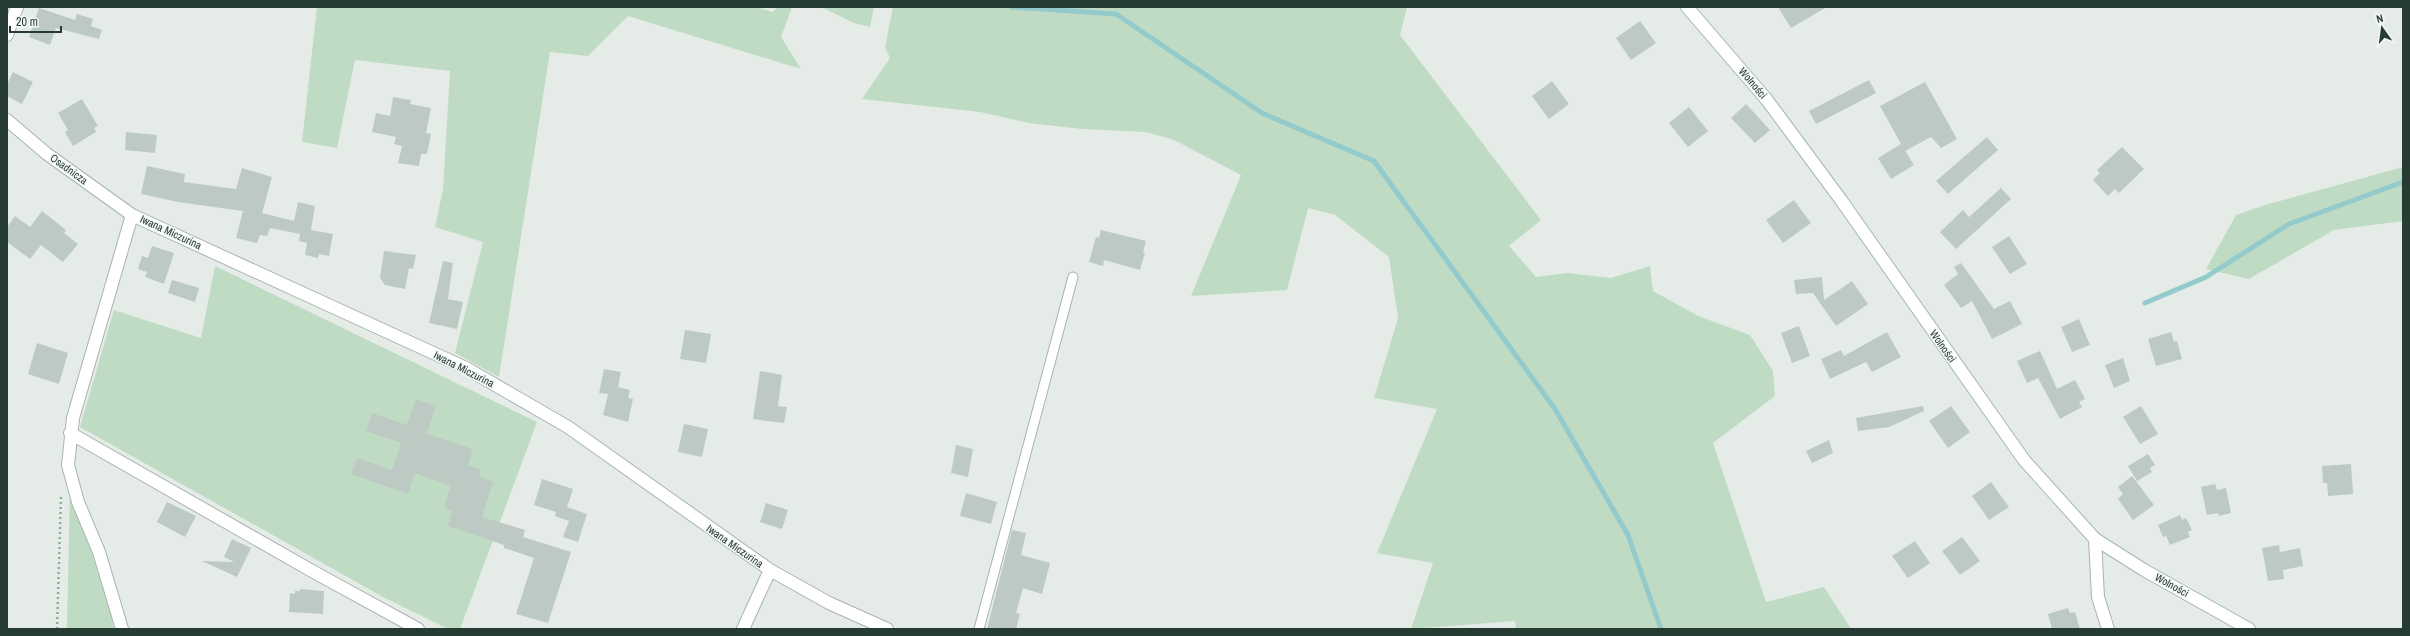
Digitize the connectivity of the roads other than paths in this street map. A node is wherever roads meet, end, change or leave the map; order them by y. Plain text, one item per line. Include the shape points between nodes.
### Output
1 (18, 7) edge
2 (1688, 7) edge
3 (7, 35) edge
4 (7, 120) edge
5 (132, 215) junction
6 (1073, 277) dead end
7 (70, 433) junction
8 (2095, 539) junction
9 (770, 570) junction
10 (122, 629) edge
11 (418, 629) edge
12 (743, 629) edge
13 (887, 629) edge
14 (979, 629) edge
15 (2108, 629) edge
16 (2249, 629) edge

1 - 3 street
2 - 8 street, Wolności via 1781,118 2024,460
4 - 5 street, Osadnicza via 48,154
5 - 7 street
5 - 9 street, Iwana Miczurina via 466,368 568,427
6 - 14 lane
7 - 10 street via 68,465 78,502 99,552
7 - 11 street via 312,572
8 - 15 street via 2098,598
8 - 16 street, Wolności via 2144,570
9 - 12 street, Iwana Miczurina
9 - 13 street, Iwana Miczurina via 830,603

